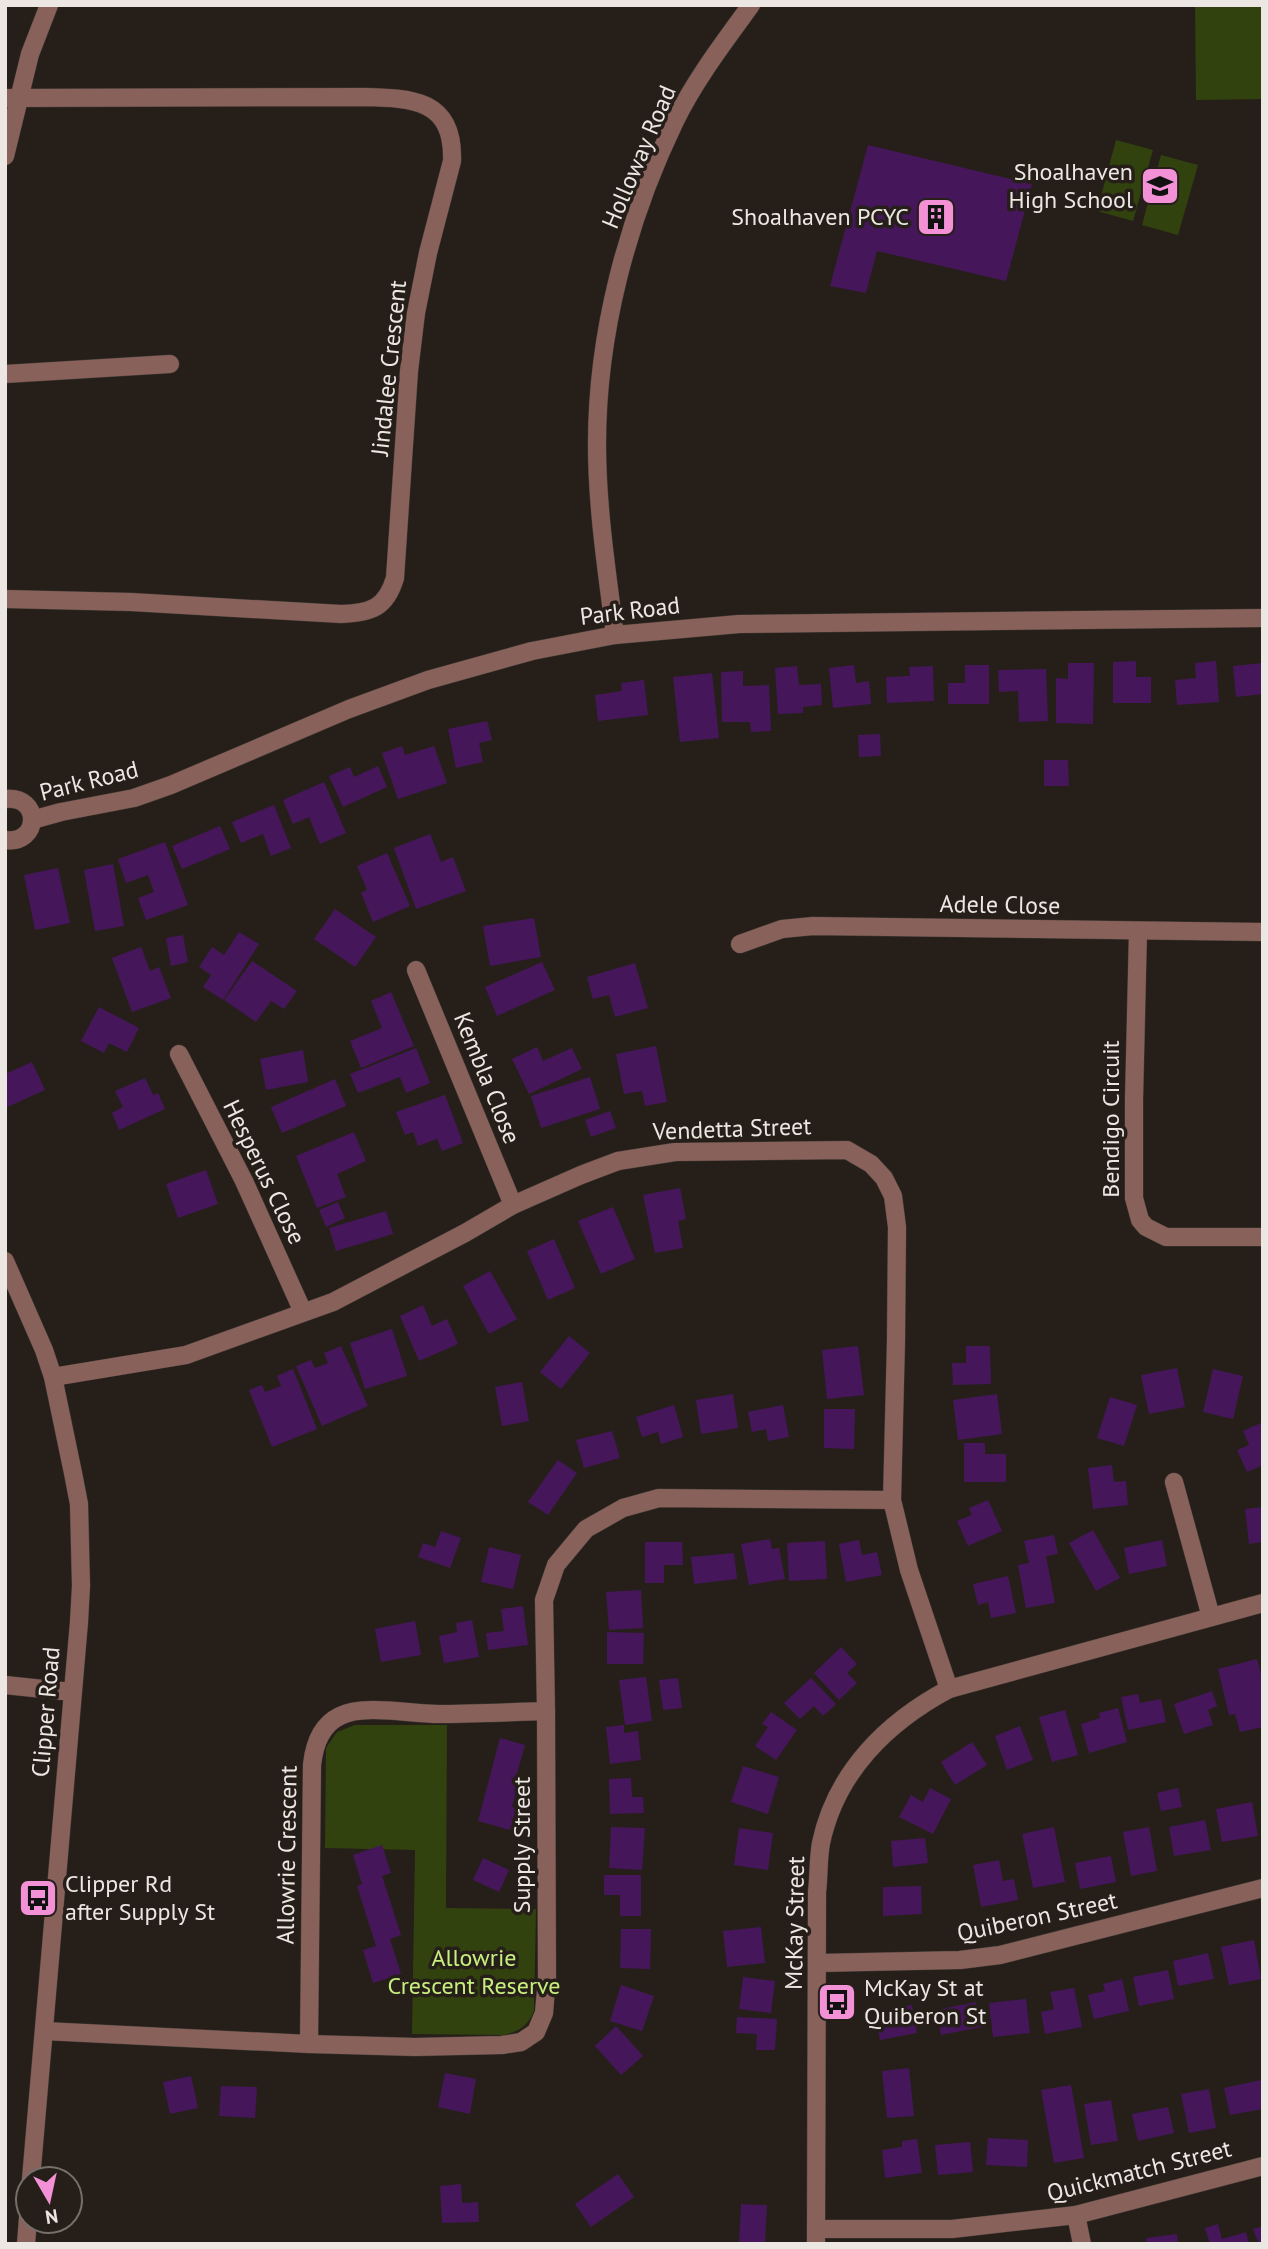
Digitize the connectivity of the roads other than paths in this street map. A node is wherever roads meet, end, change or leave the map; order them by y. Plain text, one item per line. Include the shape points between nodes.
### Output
1 (49, 5) edge
2 (751, 5) edge
3 (12, 98) edge
4 (5, 156) edge
5 (170, 365) dead end
6 (5, 374) edge
7 (5, 599) edge
8 (1263, 618) edge
9 (615, 635) junction
10 (5, 779) edge
11 (6, 798) edge
12 (33, 820) junction
13 (5, 840) edge
14 (1138, 931) junction
15 (1263, 932) edge
16 (740, 944) dead end
17 (416, 970) dead end
18 (179, 1054) dead end
19 (513, 1205) junction
20 (1263, 1237) edge
21 (5, 1261) edge
22 (303, 1312) junction
23 (53, 1377) junction
24 (1174, 1482) dead end
25 (892, 1500) junction
26 (1263, 1603) edge
27 (1211, 1617) junction
28 (5, 1685) edge
29 (949, 1689) junction
30 (72, 1692) junction
31 (546, 1711) junction
32 (1263, 1888) edge
33 (818, 1962) junction
34 (44, 2031) junction
35 (309, 2044) junction
36 (32, 2165) edge
37 (1263, 2166) edge
38 (1076, 2215) junction
39 (816, 2236) edge
40 (1082, 2244) edge

1 - 3 street
2 - 9 street, Holloway Road via 675,121 636,216 612,304 597,445 602,535
3 - 4 street
3 - 7 street, Jindalee Crescent via 363,97 415,101 428,105 445,125 452,161 416,313 395,578 386,600 368,612 341,614
5 - 6 street
8 - 9 street, Park Road via 752,624
9 - 12 street, Park Road via 519,654 428,680 171,785 134,798
10 - 11 street
11 - 12 street via 25,803
12 - 13 street via 25,836
14 - 15 street, Adele Close
14 - 16 street, Adele Close via 813,926 782,929
14 - 20 street, Bendigo Circuit via 1134,1184 1140,1220 1166,1237
17 - 19 street, Kembla Close
18 - 22 street, Hesperus Close via 244,1181
19 - 22 street, Vendetta Street via 333,1302
19 - 25 street, Vendetta Street via 618,1161 675,1152 847,1150 872,1164 893,1196 897,1227
21 - 23 street, Clipper Road
22 - 23 street, Vendetta Street via 186,1355
23 - 30 street, Clipper Road via 79,1504 81,1586
24 - 27 street
25 - 29 street, Vendetta Street via 909,1570
25 - 31 street, Supply Street via 659,1498 623,1508 586,1529 556,1565 544,1600
26 - 27 street, McKay Street
27 - 29 street, McKay Street
28 - 30 street
29 - 33 street, McKay Street via 918,1706 882,1735 844,1785 830,1813 818,1880
30 - 34 street, Clipper Road
31 - 35 street, Allowrie Crescent via 359,1711 340,1716 321,1733 312,1765
31 - 35 street, Supply Street via 547,1977 544,2013 536,2032 521,2042 502,2045
32 - 33 street, Quiberon Street via 1000,1955
33 - 39 street, McKay Street
34 - 35 street, Supply Street
34 - 36 street, Clipper Road
37 - 38 street, Quickmatch Street
38 - 39 street, Quickmatch Street via 952,2229
38 - 40 street

